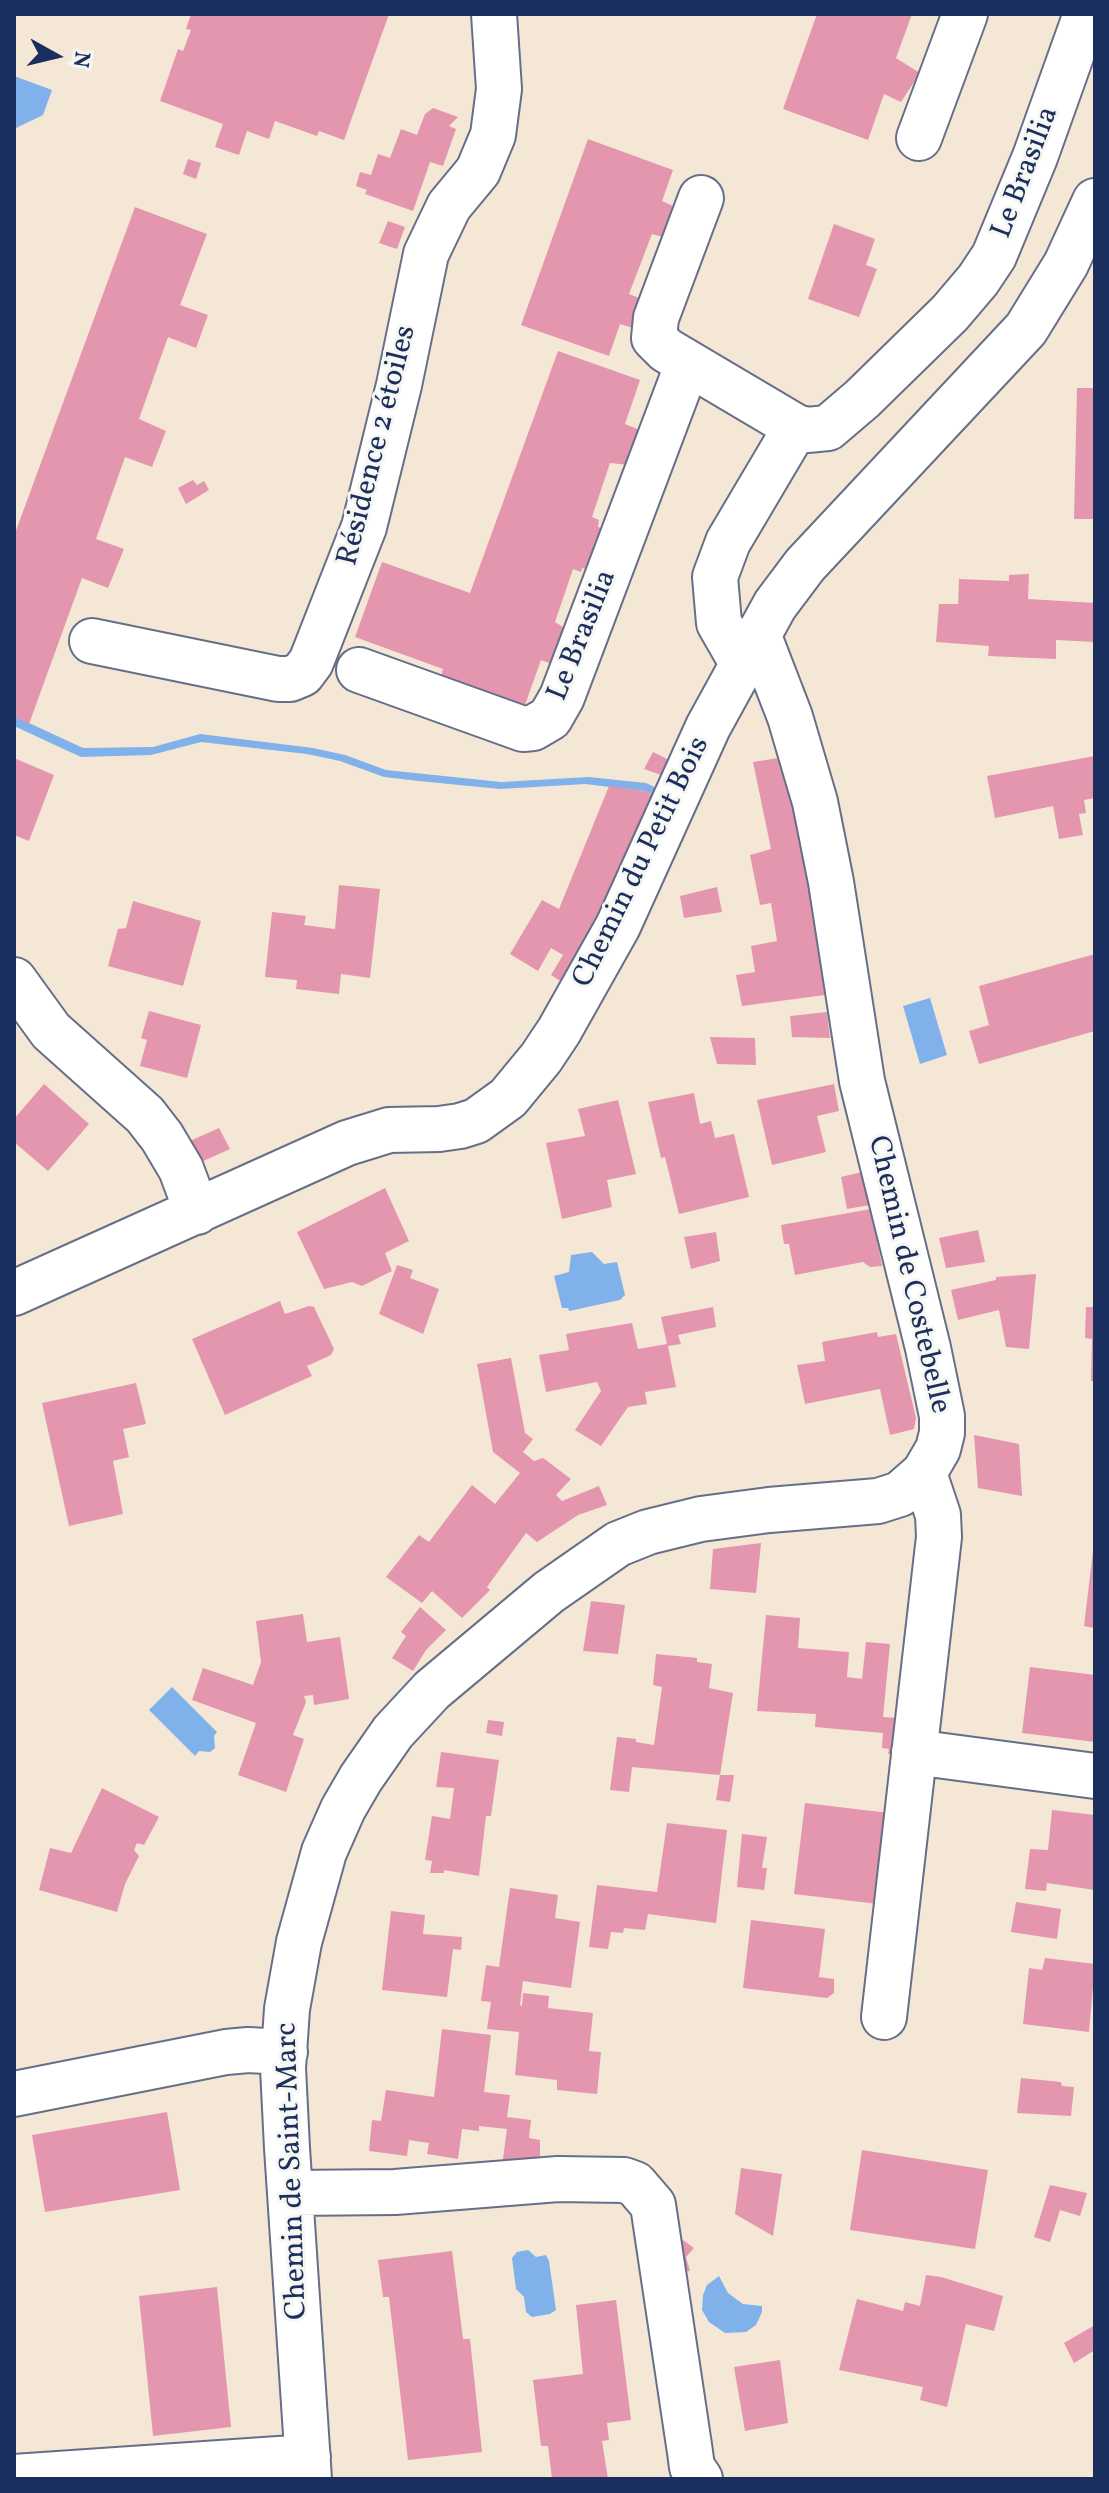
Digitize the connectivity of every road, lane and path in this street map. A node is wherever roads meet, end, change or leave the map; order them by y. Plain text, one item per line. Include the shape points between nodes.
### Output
1 (494, 14) edge
2 (965, 14) edge
3 (1086, 14) edge
4 (919, 138) dead end
5 (701, 198) dead end
6 (1095, 201) edge
7 (688, 363) junction
8 (796, 427) junction
9 (92, 641) dead end
10 (750, 648) junction
11 (359, 670) dead end
12 (14, 980) edge
13 (197, 1212) junction
14 (14, 1293) edge
15 (924, 1473) junction
16 (914, 1752) junction
17 (1095, 1776) edge
18 (884, 2017) dead end
19 (285, 2052) junction
20 (14, 2094) edge
21 (290, 2193) junction
22 (308, 2468) edge
23 (14, 2477) edge
24 (700, 2479) edge

1 - 9 street, Résidence 2 étoiles via 499,89 493,135 478,171 449,206 426,254 364,527 311,662 302,674 278,679
2 - 4 street
3 - 8 street, Le Brasilia via 1021,194 978,280 837,423 818,430
5 - 7 street via 654,329 659,345
6 - 10 street, Chemin du Petit Bois via 1066,264 1026,329 805,565
7 - 8 street
7 - 11 street, Le Brasilia via 550,718 523,729
8 - 10 street via 728,542 715,577 719,623
10 - 13 street, Chemin du Petit Bois via 687,771 618,926 559,1031 508,1098 460,1126 389,1130 347,1143
10 - 15 street, Chemin de Costebelle via 790,717 815,802 862,1081 938,1392 942,1433
12 - 13 street via 51,1031 145,1115 181,1169
13 - 14 street, Chemin du Petit Bois
15 - 16 street via 938,1515 939,1537
15 - 19 street, Chemin de Saint-Marc via 900,1494 878,1501 701,1519 618,1544 549,1592 443,1680 393,1732 343,1809 324,1852 299,1942
16 - 17 street
16 - 18 street
19 - 20 street via 226,2052
19 - 21 street, Chemin de Saint-Marc
21 - 22 street, Chemin de Saint-Marc
21 - 24 street via 395,2192 558,2179 635,2184 653,2205 692,2467
22 - 23 street

